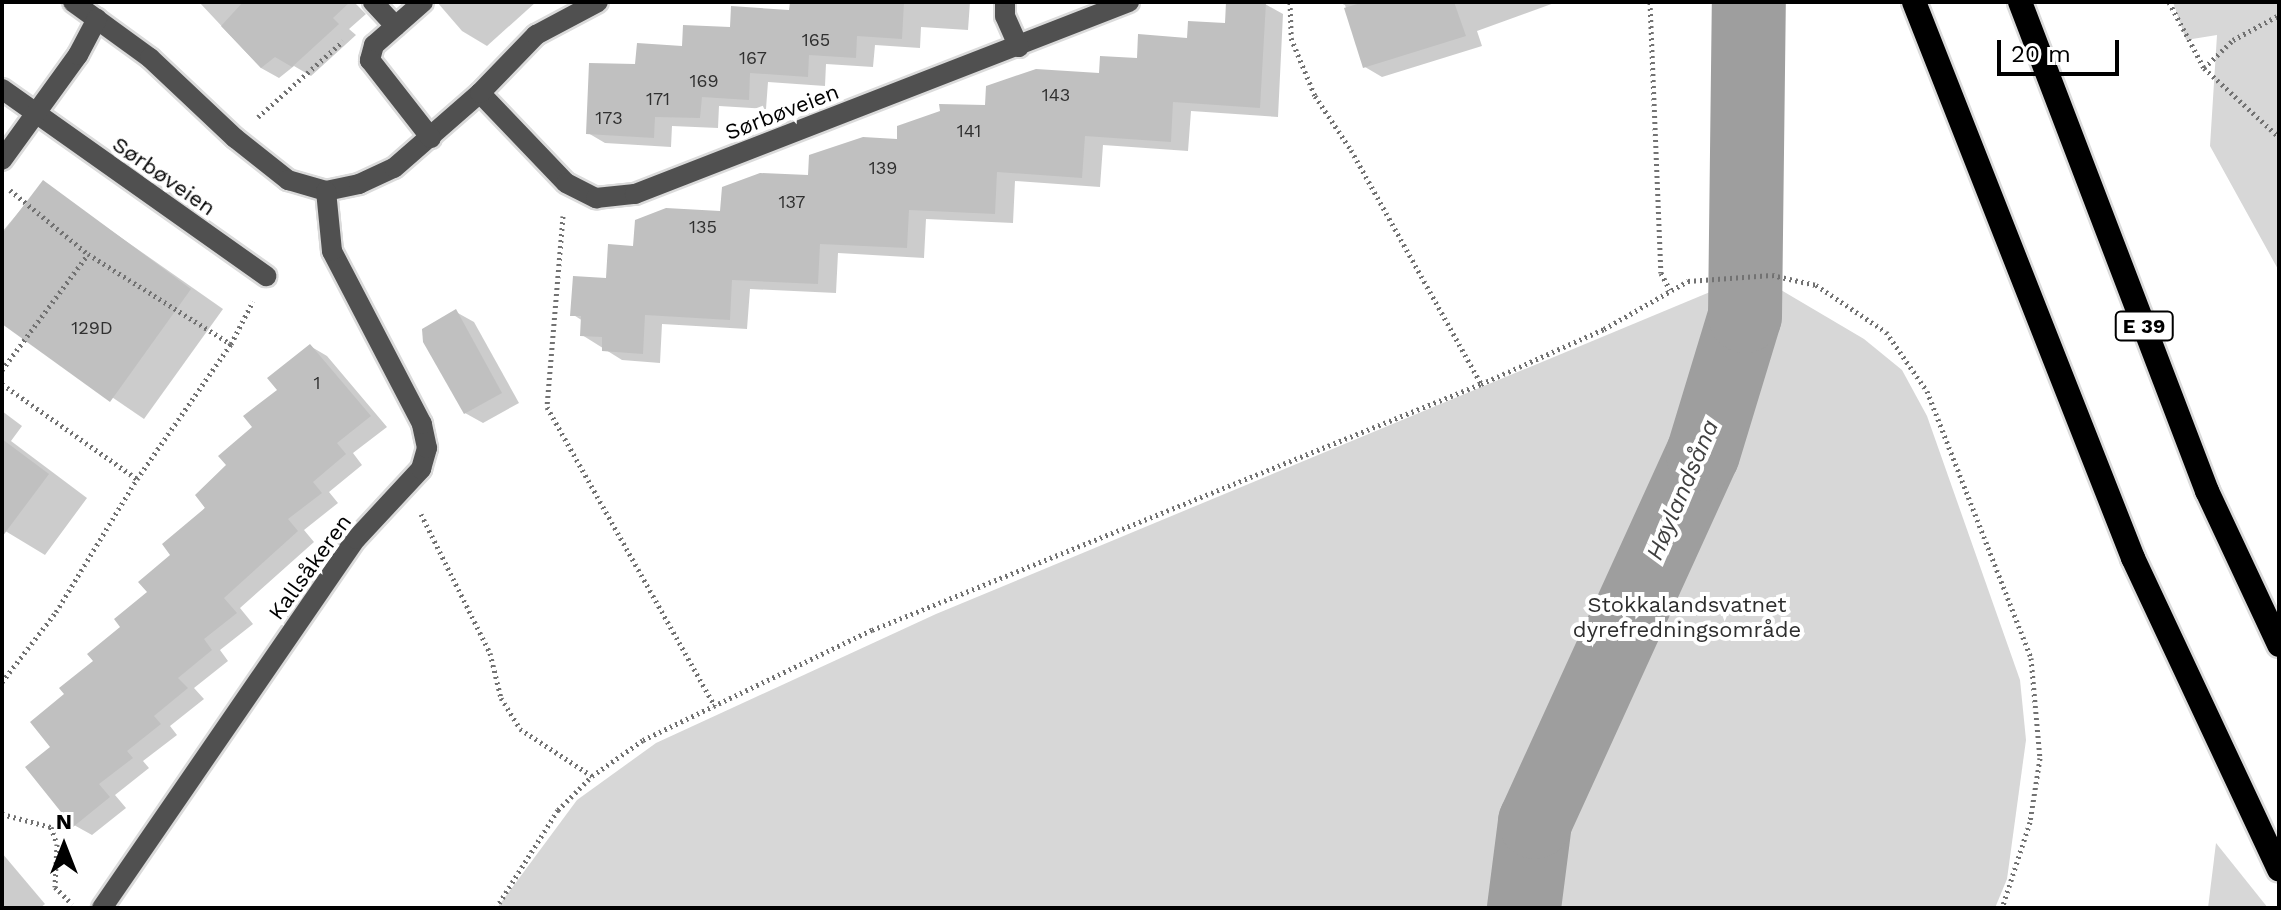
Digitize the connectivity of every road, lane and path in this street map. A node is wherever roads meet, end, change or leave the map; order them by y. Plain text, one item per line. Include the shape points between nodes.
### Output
1 (73, 2) edge
2 (423, 2) edge
3 (598, 2) edge
4 (1005, 2) edge
5 (1129, 2) edge
6 (1290, 2) edge
7 (1650, 2) edge
8 (1914, 2) edge
9 (2020, 2) edge
10 (2169, 2) edge
11 (376, 5) edge
12 (2279, 15) edge
13 (97, 19) junction
14 (395, 26) junction
15 (1019, 47) junction
16 (2204, 68) junction
17 (2, 89) edge
18 (480, 93) junction
19 (37, 114) junction
20 (2279, 137) edge
21 (235, 138) junction
22 (431, 138) junction
23 (2, 160) edge
24 (18, 177) dead end
25 (566, 183) junction
26 (326, 191) junction
27 (88, 254) junction
28 (266, 276) joint
29 (1670, 290) junction
30 (231, 344) junction
31 (2, 370) edge
32 (2, 384) edge
33 (1481, 384) junction
34 (137, 479) junction
35 (407, 487) junction
36 (2279, 645) edge
37 (2, 682) edge
38 (715, 706) junction
39 (592, 776) junction
40 (2, 814) edge
41 (2279, 870) edge
42 (76, 908) edge
43 (102, 908) edge
44 (496, 908) edge
45 (2002, 908) edge

1 - 13 street
2 - 14 street
3 - 18 street via 536,35
4 - 15 street via 1005,16
5 - 15 street, Sørbøveien
6 - 33 path via 1291,38 1315,96 1351,150
7 - 29 path via 1660,259
8 - 41 highway via 2133,558
9 - 36 highway, E 39 via 2207,491
10 - 16 path
11 - 14 street
11 - 21 path
12 - 16 path via 2233,40
13 - 19 street
13 - 21 street via 150,58
14 - 22 street via 374,45 370,60
15 - 25 street, Sørbøveien via 635,194 596,198
16 - 20 path
17 - 19 street, Sørbøveien
18 - 22 street
18 - 25 street, Sørbøveien
19 - 23 street
19 - 28 street, Sørbøveien
21 - 26 street via 288,180
22 - 26 street via 394,168
24 - 27 path via 9,190
25 - 38 path via 547,407
26 - 35 street, Kallsåkeren via 332,251 422,424 427,448 421,469
27 - 30 path
27 - 31 path
28 - 30 path
29 - 33 path via 1604,329
29 - 45 path via 1688,281 1772,275 1816,285 1886,332 1927,391 2031,658 2040,758 2030,822
30 - 34 path
32 - 34 path
33 - 38 path via 1033,562 872,630
34 - 37 path via 56,612
35 - 39 path via 490,653 501,698 520,729
35 - 43 street, Kallsåkeren via 356,539
38 - 39 path via 643,740
39 - 44 path via 558,810
40 - 42 path via 51,827 57,844 55,887

